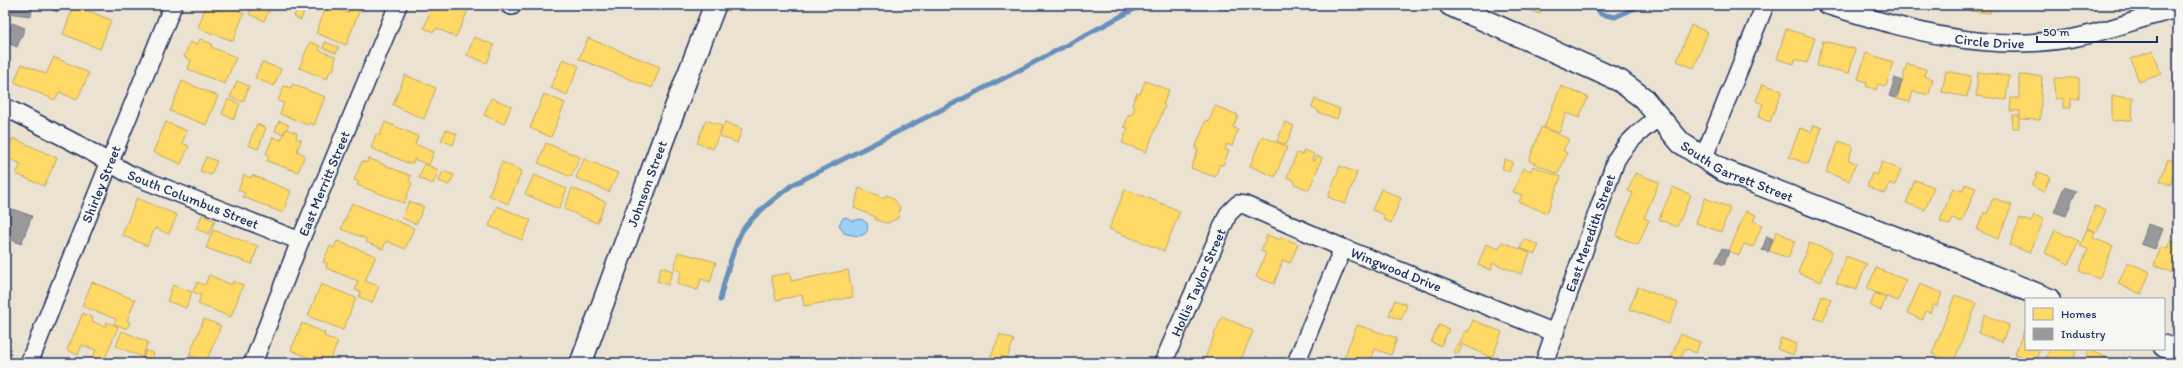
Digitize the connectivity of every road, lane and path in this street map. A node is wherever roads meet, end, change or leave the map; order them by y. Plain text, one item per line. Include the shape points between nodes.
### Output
1 (173, 5) edge
2 (398, 5) edge
3 (715, 5) edge
4 (1450, 5) edge
5 (1765, 5) edge
6 (1826, 5) edge
7 (2178, 9) edge
8 (5, 107) edge
9 (1659, 118) junction
10 (1703, 159) junction
11 (110, 162) junction
12 (1238, 204) joint
13 (300, 241) junction
14 (1343, 248) junction
15 (2047, 298) edge
16 (1555, 334) junction
17 (2165, 346) edge
18 (2178, 352) edge
19 (30, 363) edge
20 (253, 363) edge
21 (581, 363) edge
22 (1163, 363) edge
23 (1296, 363) edge
24 (1544, 363) edge

1 - 11 street, Shirley Street
2 - 13 street, East Merritt Street
3 - 21 street, Johnson Street
4 - 9 street, South Garrett Street via 1620,81 1638,93
5 - 10 street
6 - 7 street, Circle Drive via 1956,40 2010,43 2043,42 2085,35
8 - 11 street, South Columbus Street
9 - 10 street, South Garrett Street via 1681,143
9 - 16 street, East Meredith Street via 1623,147 1616,160
10 - 15 street, South Garrett Street via 1722,170
11 - 13 street, South Columbus Street via 129,174
11 - 19 street, Shirley Street
12 - 14 street, Wingwood Drive via 1245,204
12 - 22 street, Hollis Taylor Street via 1228,214
13 - 20 street, East Merritt Street
14 - 16 street, Wingwood Drive
14 - 23 street
16 - 24 street, East Meredith Street
17 - 18 street

